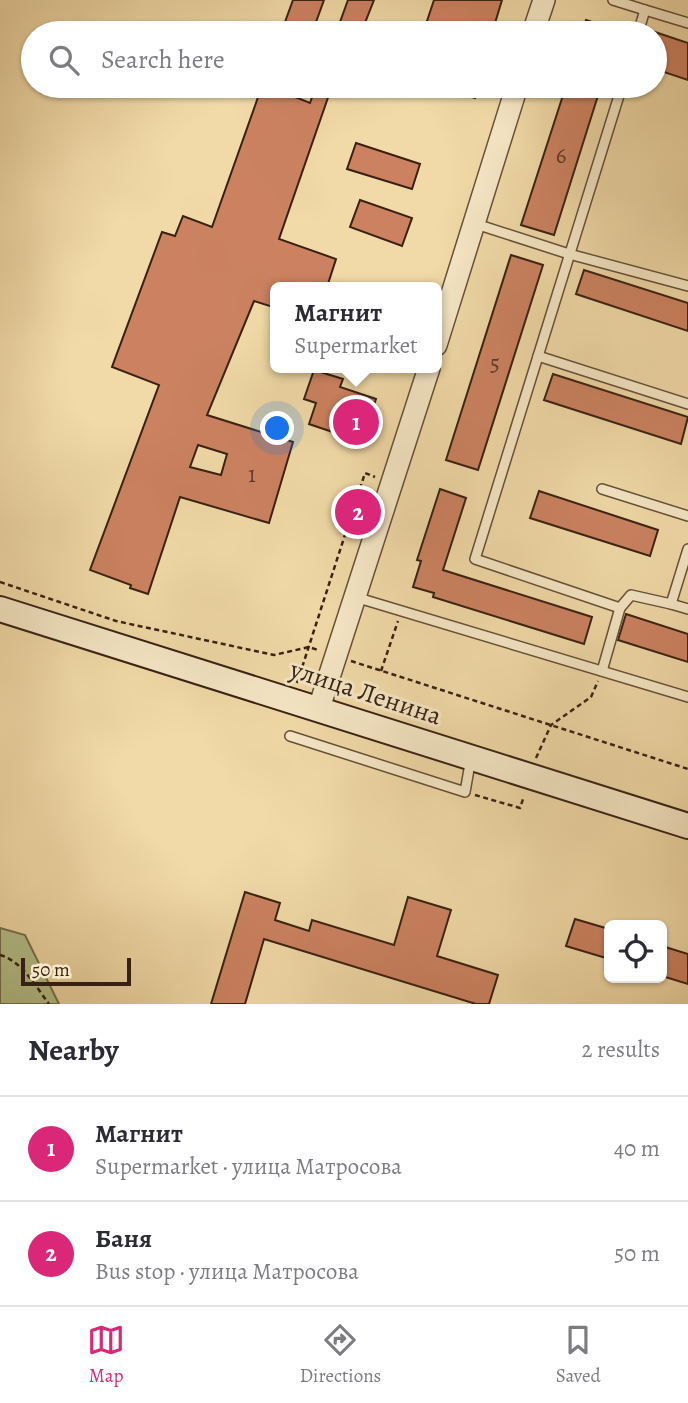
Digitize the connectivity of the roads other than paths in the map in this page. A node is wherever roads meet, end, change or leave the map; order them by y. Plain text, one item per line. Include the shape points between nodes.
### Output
1 (544, 0) edge
2 (613, 0) edge
3 (645, 10) junction
4 (537, 21) edge
5 (642, 21) edge
6 (688, 23) edge
7 (513, 98) edge
8 (618, 98) edge
9 (475, 224) junction
10 (569, 254) junction
11 (688, 286) edge
12 (442, 326) edge
13 (538, 356) junction
14 (427, 373) edge
15 (688, 404) edge
16 (602, 489) dead end
17 (688, 516) edge
18 (688, 549) edge
19 (355, 597) junction
20 (671, 604) junction
21 (620, 608) junction
22 (0, 609) edge
23 (688, 610) edge
24 (602, 671) junction
25 (688, 697) edge
26 (319, 708) junction
27 (290, 736) dead end
28 (471, 757) junction
29 (688, 825) edge

1 - 4 street
2 - 3 lane
3 - 5 lane
3 - 6 lane
7 - 9 street
8 - 10 lane
9 - 10 lane
9 - 12 street
10 - 11 lane
10 - 13 lane
13 - 15 lane
13 - 21 lane via 475,559
14 - 19 street
16 - 17 lane
18 - 20 lane
19 - 24 lane
19 - 26 street
20 - 21 lane via 631,595
20 - 23 lane
21 - 24 lane
22 - 26 main road, улица Ленина
24 - 25 lane
26 - 28 main road, улица Ленина
27 - 28 lane via 465,792
28 - 29 main road, улица Ленина

